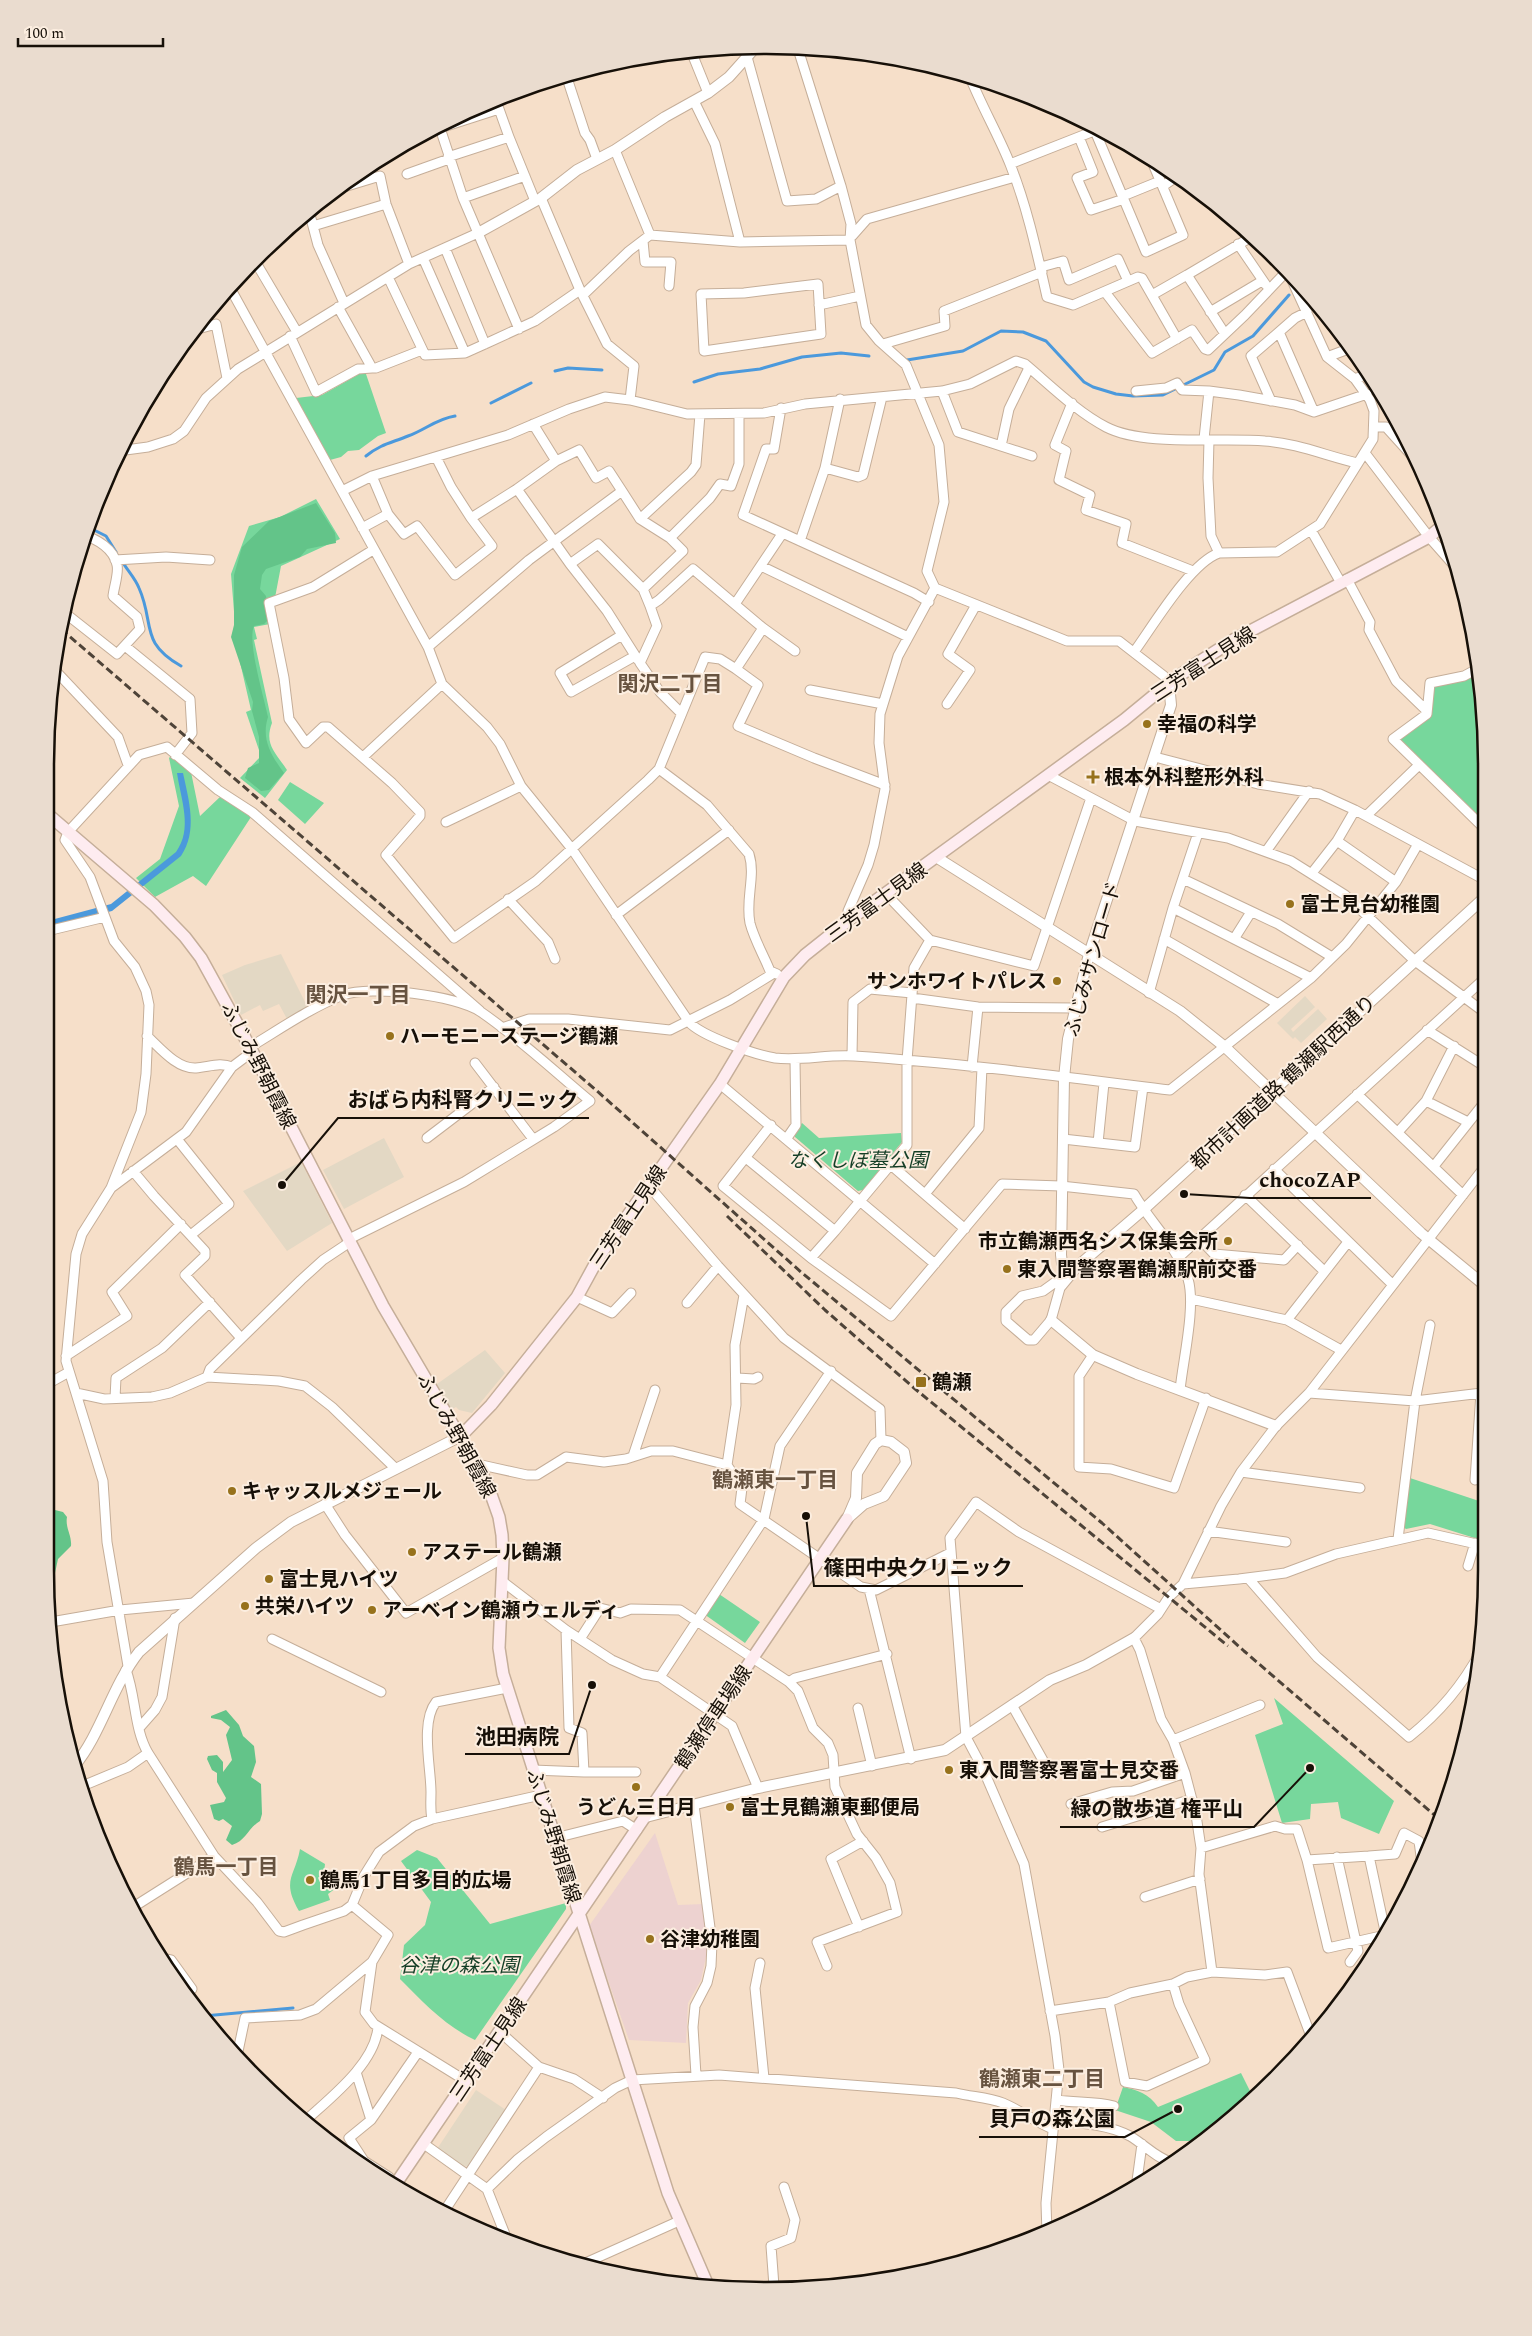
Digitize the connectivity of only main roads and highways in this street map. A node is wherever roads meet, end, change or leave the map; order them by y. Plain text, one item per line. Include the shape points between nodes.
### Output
1 (1437, 530) edge
2 (54, 823) edge
3 (460, 1436) junction
4 (848, 1519) road end
5 (579, 1915) junction
6 (399, 2180) edge
7 (705, 2279) edge

1 - 3 main road, 三芳富士見線 via 1236,639 1169,682 1124,720 849,920 779,975 720,1084 600,1255 577,1297 491,1405
2 - 3 main road, ふじみ野朝霞線 via 130,883 201,958 384,1306
3 - 5 main road, ふじみ野朝霞線 via 487,1483 499,1517 503,1558 499,1648 507,1688
4 - 5 main road, 鶴瀬停車場線
5 - 6 main road, 三芳富士見線
5 - 7 main road, ふじみ野朝霞線 via 678,2221

